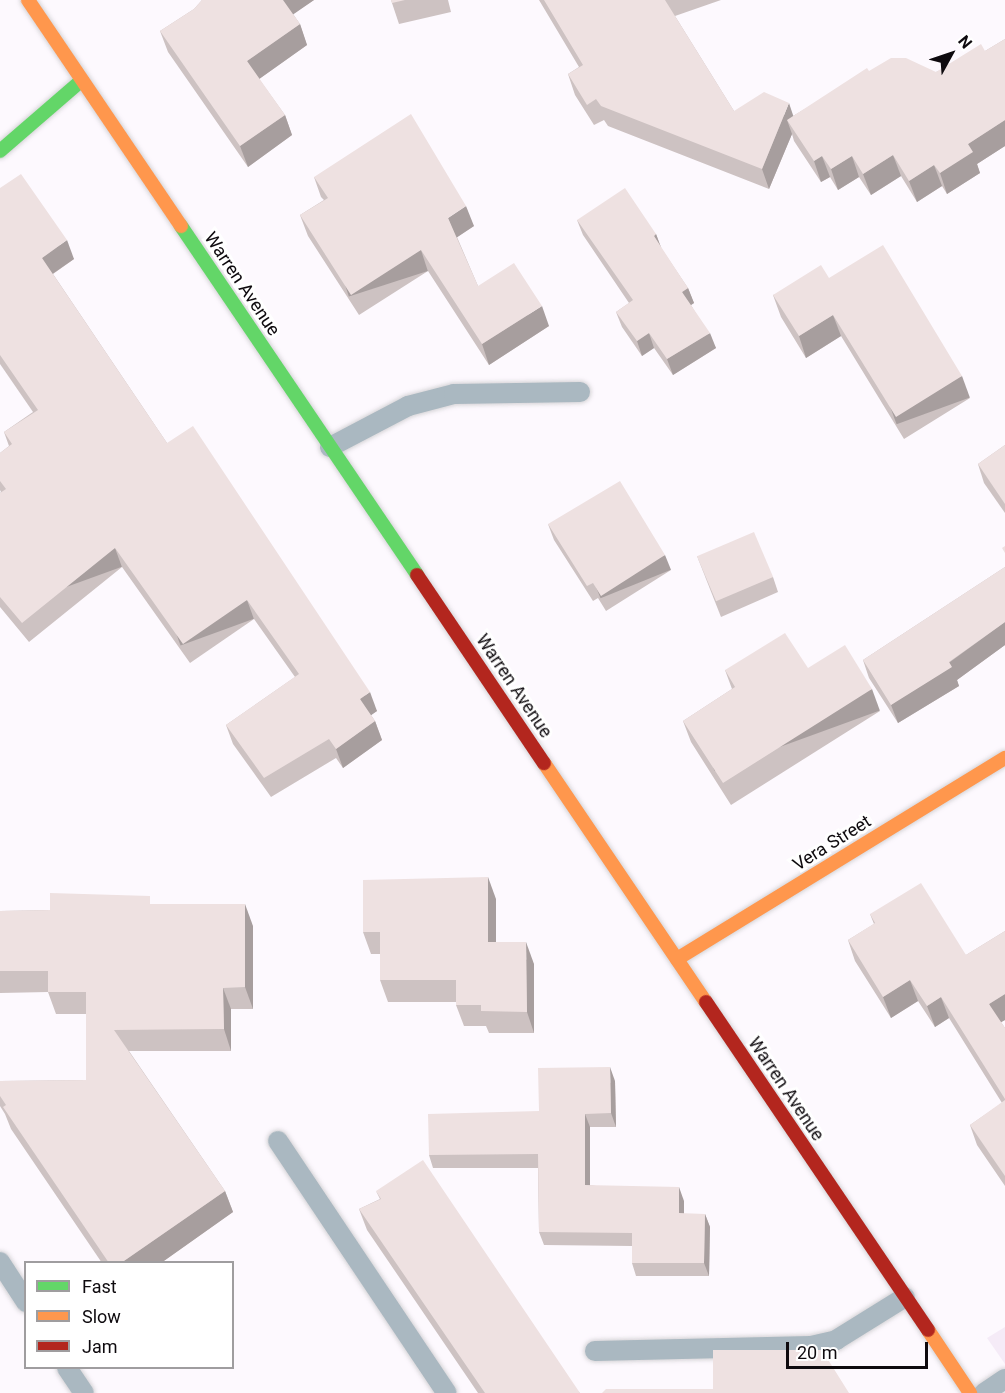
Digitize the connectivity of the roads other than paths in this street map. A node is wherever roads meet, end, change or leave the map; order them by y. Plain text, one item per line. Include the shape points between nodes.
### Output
1 (28, 0) edge
2 (82, 80) junction
3 (0, 151) edge
4 (580, 393) dead end
5 (330, 447) junction
6 (1005, 758) edge
7 (677, 959) junction
8 (279, 1142) dead end
9 (0, 1262) edge
10 (905, 1297) junction
11 (24, 1299) edge
12 (595, 1352) dead end
13 (69, 1369) edge
14 (1005, 1379) edge
15 (84, 1393) edge
16 (447, 1393) edge
17 (970, 1393) edge
18 (984, 1393) edge

1 - 2 street, Warren Avenue
2 - 3 street
2 - 5 street, Warren Avenue
4 - 5 lane via 454,394 408,405
5 - 7 street, Warren Avenue
6 - 7 street, Vera Street
7 - 10 street, Warren Avenue
8 - 16 lane
9 - 11 lane
10 - 12 lane via 836,1340 811,1346
10 - 17 street, Warren Avenue
13 - 15 lane
14 - 18 lane

